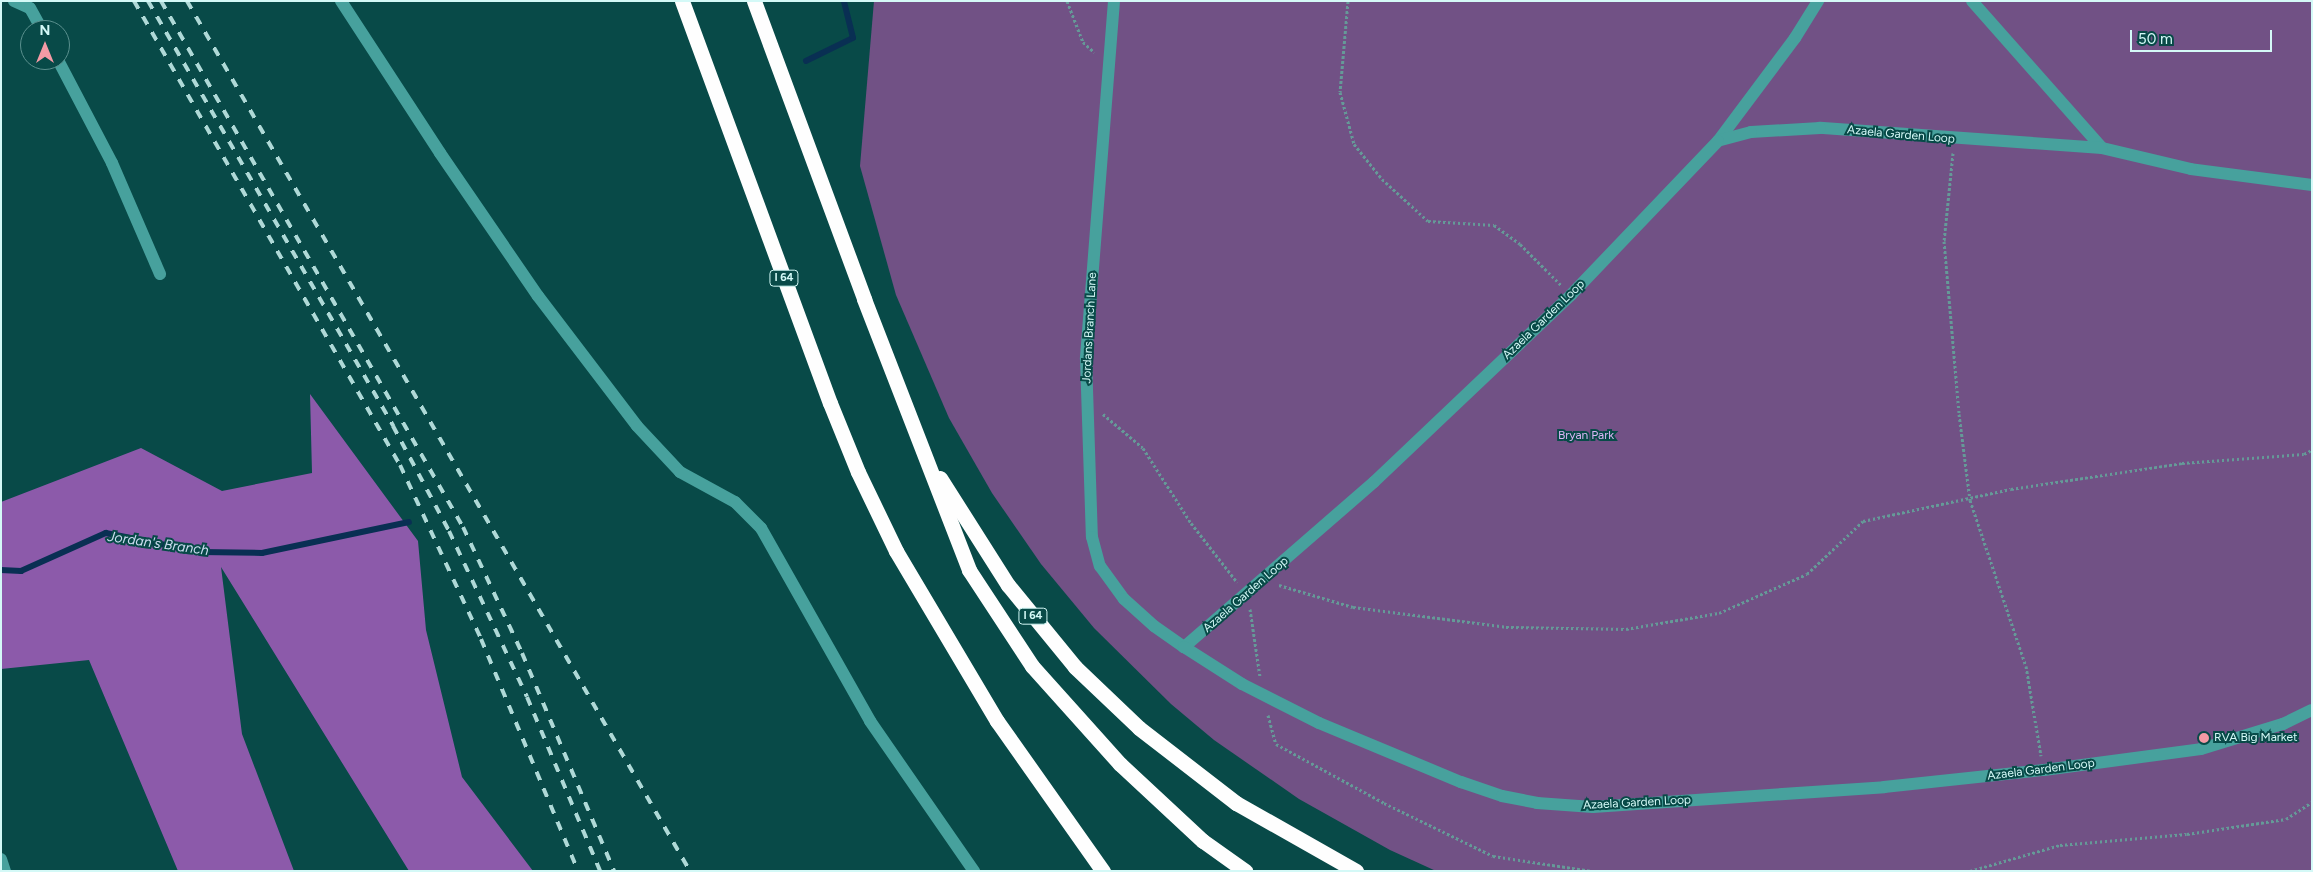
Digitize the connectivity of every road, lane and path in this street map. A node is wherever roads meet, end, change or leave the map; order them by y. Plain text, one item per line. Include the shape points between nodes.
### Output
1 (14, 1) edge
2 (341, 1) edge
3 (682, 1) edge
4 (754, 1) edge
5 (1067, 1) edge
6 (1114, 1) edge
7 (1348, 1) edge
8 (1818, 1) edge
9 (1972, 1) edge
10 (37, 20) edge
11 (1110, 66) junction
12 (63, 70) edge
13 (1955, 140) junction
14 (1718, 141) junction
15 (2102, 148) junction
16 (2312, 185) edge
17 (160, 274) dead end
18 (1571, 295) junction
19 (1088, 402) junction
20 (919, 445) junction
21 (2312, 450) edge
22 (1970, 500) junction
23 (1264, 581) junction
24 (1248, 595) junction
25 (1184, 647) junction
26 (1262, 695) junction
27 (2312, 710) edge
28 (2044, 770) junction
29 (2312, 802) edge
30 (1, 859) edge
31 (5, 871) edge
32 (974, 871) edge
33 (1104, 871) edge
34 (1245, 871) edge
35 (1356, 871) edge
36 (1592, 871) edge
37 (1970, 871) edge

1 - 10 street via 30,8
2 - 32 street via 528,280 637,426 680,472 735,502 761,528 870,721
3 - 33 highway, I 64 via 830,403 896,551 997,721
4 - 20 highway, I 64
5 - 11 path via 1083,42
6 - 11 street, Jordans Branch Lane
7 - 18 path via 1340,92 1354,144 1382,179 1428,220 1494,225 1520,244
8 - 14 street via 1795,38
9 - 15 street
11 - 19 street, Jordans Branch Lane via 1086,359
12 - 17 street via 112,162
13 - 14 street, Azaela Garden Loop via 1820,128 1751,132
13 - 15 street, Azaela Garden Loop
13 - 22 path via 1944,241
14 - 18 street, Azaela Garden Loop
15 - 16 street, Azaela Garden Loop via 2191,169
18 - 23 street, Azaela Garden Loop via 1374,482
19 - 24 path via 1143,448 1191,523
19 - 25 street, Jordans Branch Lane via 1092,537 1100,566 1124,598 1154,626
20 - 34 highway via 970,570 1032,666 1120,764 1203,841
20 - 35 highway, I 64 via 1008,585 1075,667 1139,728 1236,804
21 - 22 path via 2304,454 2182,463 2011,490
22 - 23 path via 1863,521 1808,574 1719,613 1626,629 1506,627 1353,607
22 - 28 path via 2026,666
23 - 24 street, Azaela Garden Loop
24 - 25 street, Azaela Garden Loop
24 - 26 path
25 - 26 street, Azaela Garden Loop
26 - 28 street, Azaela Garden Loop via 1319,723 1461,782 1502,796 1538,803 1593,807 1884,787
26 - 36 path via 1276,744 1384,803 1493,856
27 - 28 street, Azaela Garden Loop via 2283,724 2201,749
29 - 37 path via 2286,819 2186,834 2060,845
30 - 31 street

